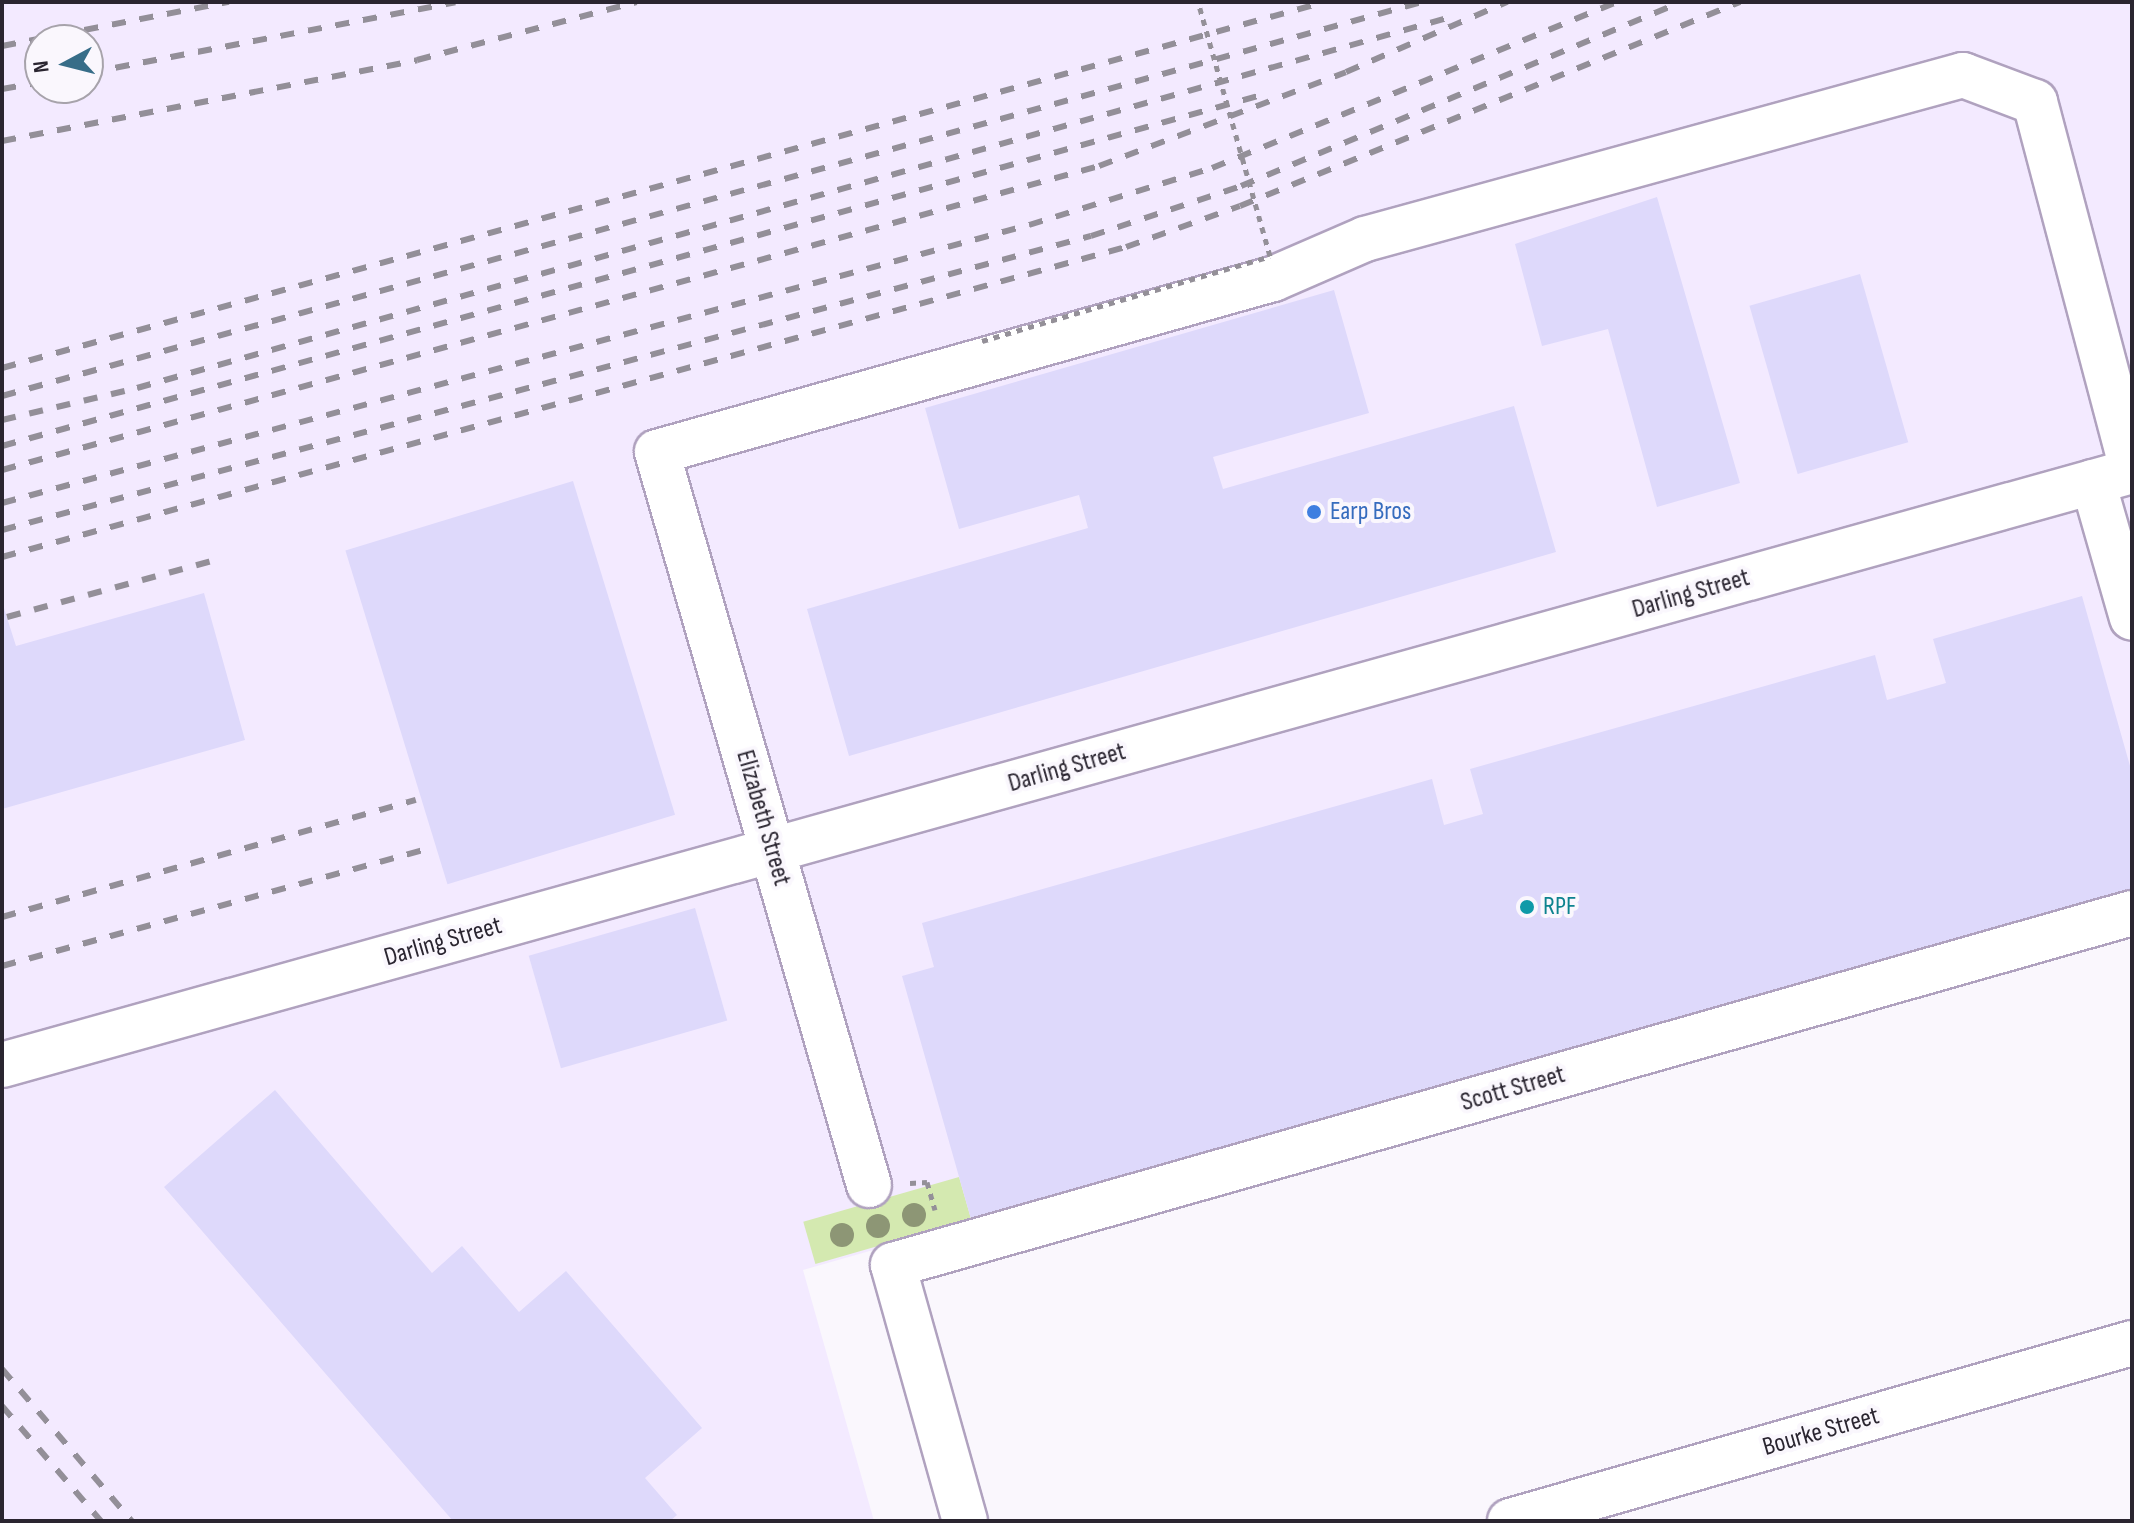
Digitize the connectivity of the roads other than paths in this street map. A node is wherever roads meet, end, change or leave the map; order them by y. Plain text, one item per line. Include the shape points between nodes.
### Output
1 (2119, 474) edge
2 (2132, 618) edge
3 (772, 850) junction
4 (2132, 913) edge
5 (2, 1065) edge
6 (869, 1185) dead end
7 (2132, 1343) edge
8 (965, 1521) edge
9 (1510, 1521) edge

1 - 2 street
1 - 3 street, Darling Street
1 - 3 street, Elizabeth Street via 2035,102 1963,75 1365,239 1273,279 657,452
3 - 5 street, Darling Street
3 - 6 street, Elizabeth Street
4 - 8 street, Scott Street via 893,1265
7 - 9 street, Bourke Street

